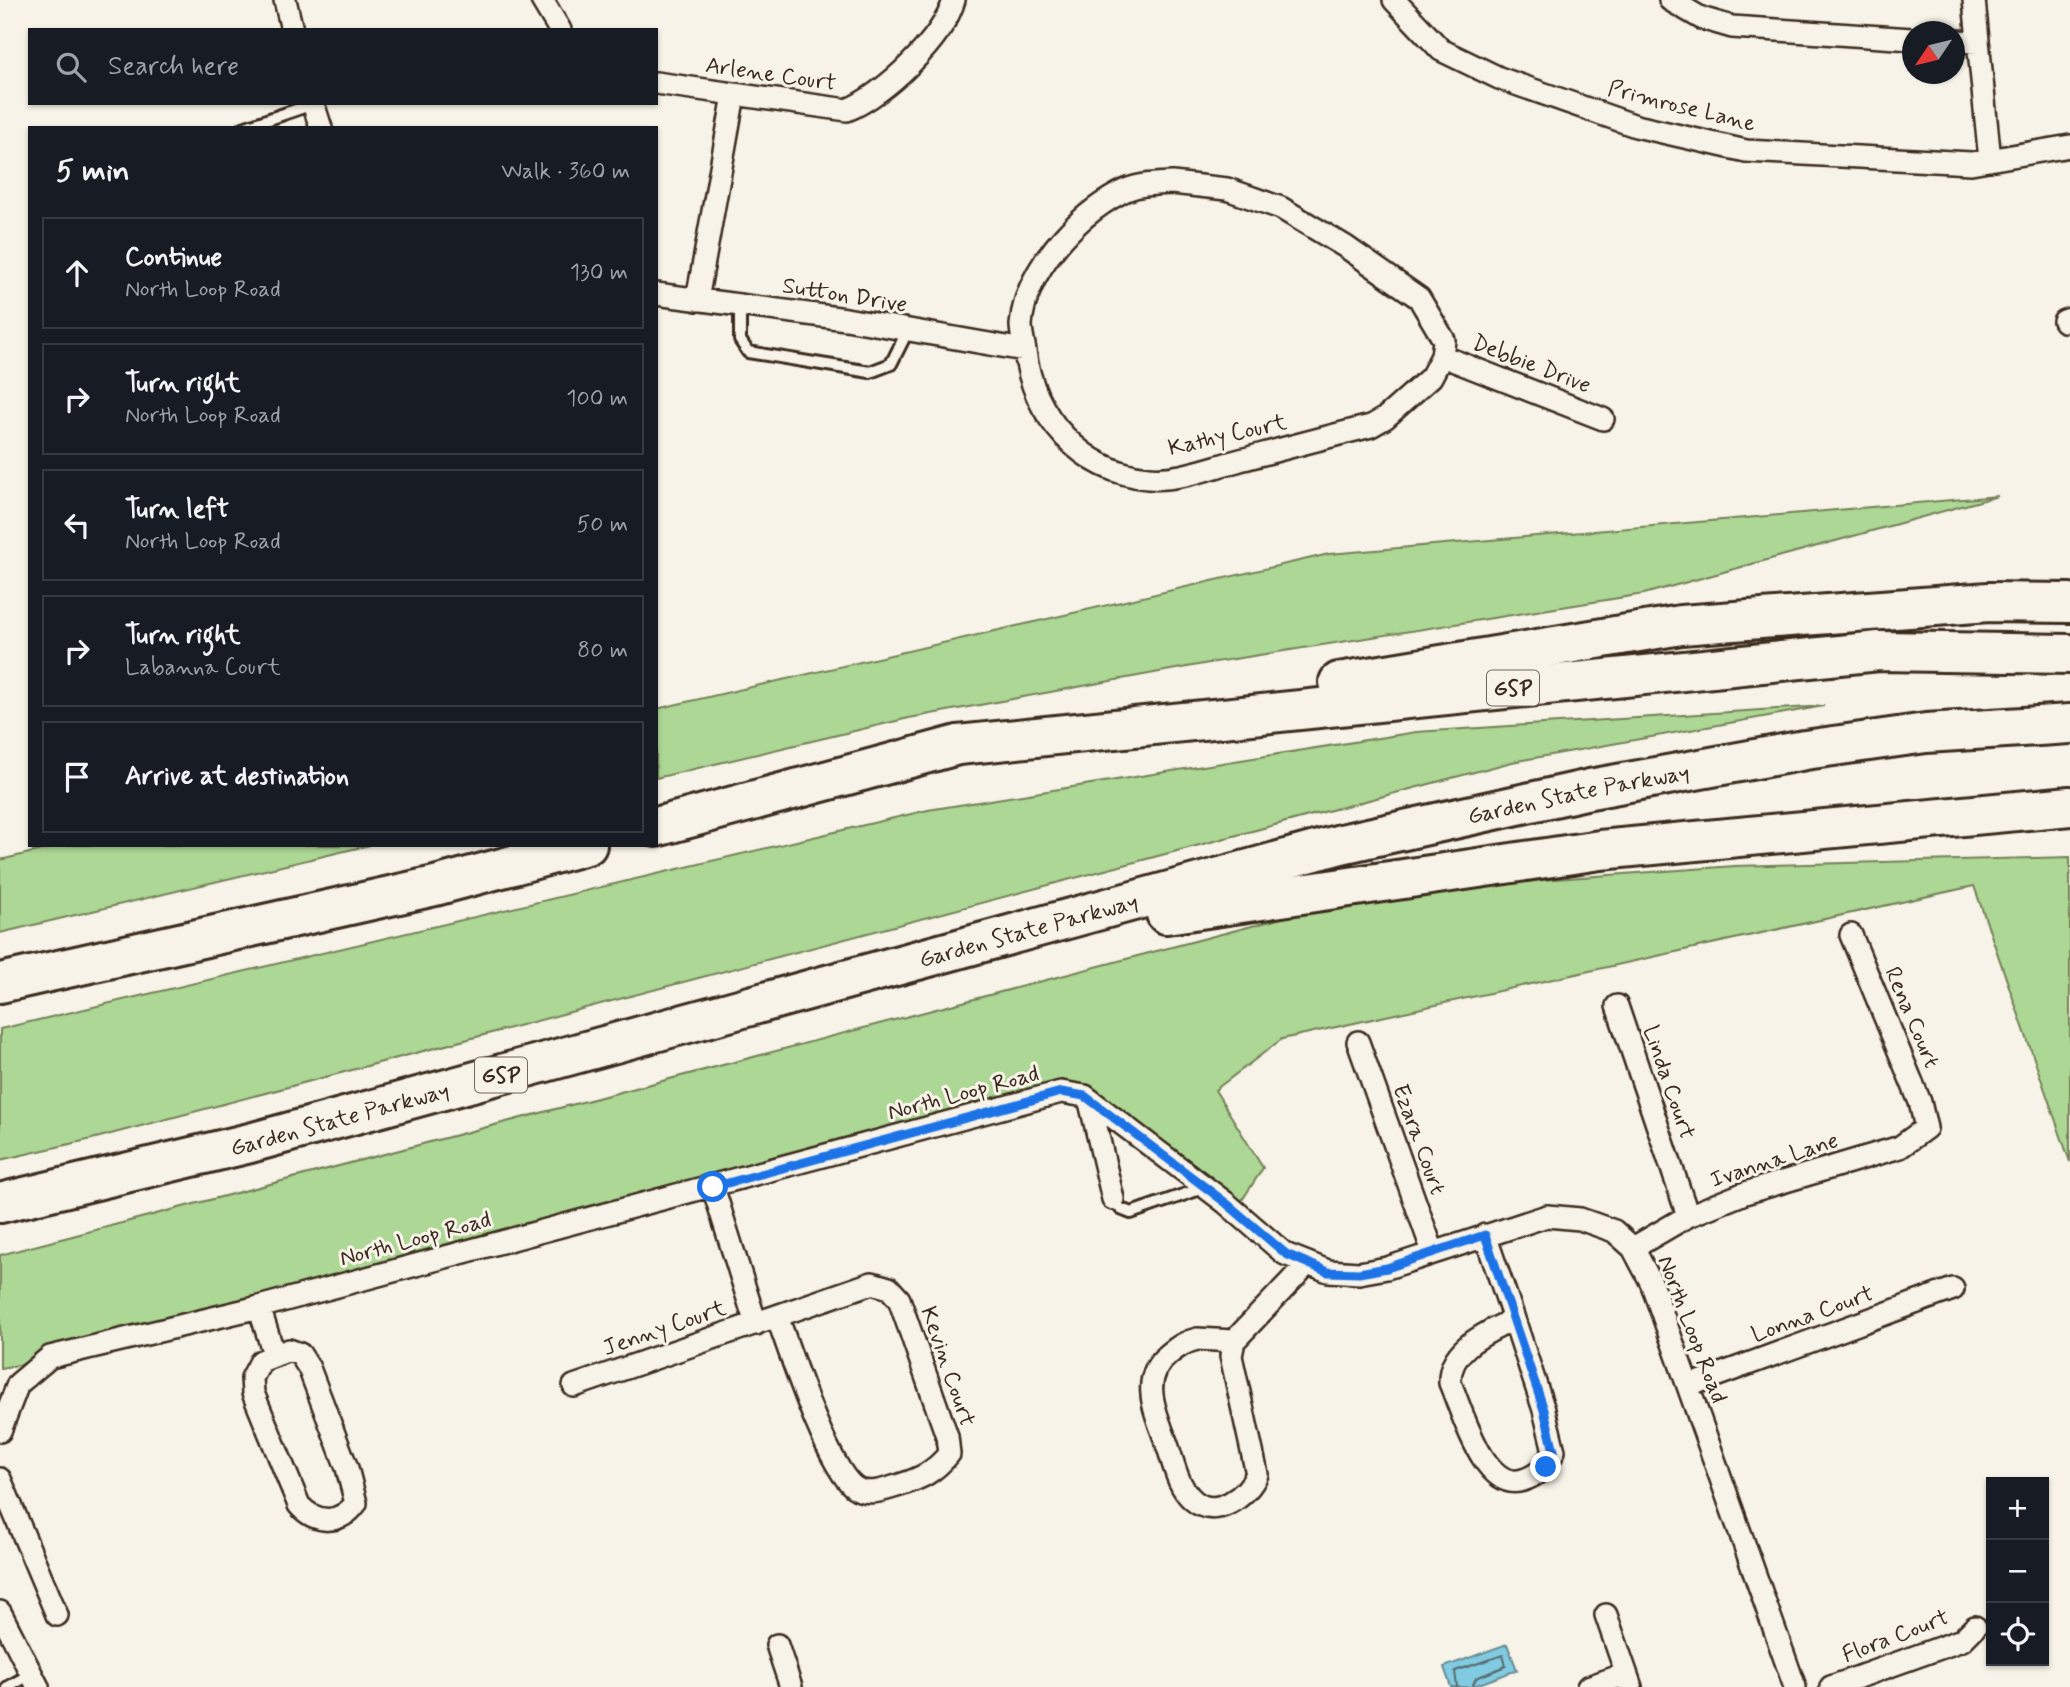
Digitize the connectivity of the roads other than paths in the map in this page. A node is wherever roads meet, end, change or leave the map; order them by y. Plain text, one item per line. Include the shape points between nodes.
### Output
1 (285, 0) edge
2 (542, 0) edge
3 (954, 0) edge
4 (1394, 0) edge
5 (1670, 0) edge
6 (1974, 0) edge
7 (292, 28) edge
8 (559, 28) edge
9 (1902, 37) edge
10 (1965, 42) edge
11 (1978, 43) junction
12 (658, 83) edge
13 (734, 96) junction
14 (310, 105) edge
15 (313, 105) edge
16 (249, 126) edge
17 (320, 126) edge
18 (2070, 146) edge
19 (1990, 160) junction
20 (658, 294) edge
21 (697, 300) junction
22 (740, 305) junction
23 (908, 330) junction
24 (1024, 350) junction
25 (1442, 356) junction
26 (1603, 419) dead end
27 (2070, 603) edge
28 (2070, 654) edge
29 (2070, 723) edge
30 (958, 745) junction
31 (2070, 806) edge
32 (658, 826) edge
33 (580, 847) edge
34 (1851, 935) dead end
35 (1001, 939) junction
36 (0, 984) edge
37 (1617, 1006) dead end
38 (1358, 1042) dead end
39 (1085, 1096) junction
40 (1924, 1120) joint
41 (713, 1187) junction
42 (1206, 1187) junction
43 (1113, 1199) joint
44 (0, 1203) edge
45 (1688, 1216) junction
46 (1485, 1235) junction
47 (1633, 1248) junction
48 (1433, 1252) junction
49 (1308, 1263) junction
50 (1953, 1289) dead end
51 (259, 1307) junction
52 (777, 1316) junction
53 (1514, 1319) junction
54 (756, 1324) junction
55 (1234, 1341) junction
56 (274, 1354) junction
57 (1688, 1385) junction
58 (574, 1386) dead end
59 (0, 1431) edge
60 (0, 1479) edge
61 (57, 1615) dead end
62 (1606, 1615) dead end
63 (3, 1626) edge
64 (1975, 1627) dead end
65 (777, 1646) dead end
66 (35, 1680) edge
67 (1628, 1681) edge
68 (8, 1687) edge
69 (792, 1687) edge
70 (1588, 1687) edge
71 (1795, 1687) edge
72 (1831, 1687) edge

1 - 7 street
2 - 8 street
3 - 13 street, Arlene Court via 923,49 862,104 847,110
4 - 19 street, Primrose Lane via 1441,50 1499,78 1636,126 1746,150 1971,163
5 - 9 street via 1702,18 1732,27
6 - 11 street
10 - 11 street
11 - 19 street
12 - 13 street, Arlene Court
13 - 21 street
14 - 16 lane
15 - 17 street
18 - 19 street, Primrose Lane
20 - 21 street, Sutton Drive
21 - 22 street, Sutton Drive
22 - 23 street, Sutton Drive
22 - 23 lane via 740,340 748,352 870,372 891,364
23 - 24 street, Sutton Drive
24 - 25 street, Kathy Court via 1042,410 1065,439 1103,465 1148,478 1184,475 1371,426 1431,377
24 - 25 street, Kathy Court via 1021,325 1032,284 1052,252 1090,213 1121,192 1139,185 1172,183 1227,189 1281,208 1346,247 1419,298 1444,340
25 - 26 street, Debbie Drive
27 - 30 highway via 1989,602 1681,625
28 - 30 highway, GSP via 1879,651
29 - 35 highway, Garden State Parkway / GSP via 1926,733 1590,789 1341,844
30 - 32 highway, GSP
31 - 35 highway via 1600,850
33 - 36 highway via 435,886
34 - 40 street, Rena Court
35 - 44 highway, Garden State Parkway / GSP via 250,1143
37 - 45 street, Linda Court
38 - 48 street, Ezara Court
39 - 41 street, North Loop Road via 1061,1092
39 - 42 street, North Loop Road
39 - 43 street
40 - 45 street, Ivanna Lane via 1926,1128 1900,1147 1745,1193
41 - 51 street, North Loop Road
41 - 54 street, Jenny Court
42 - 43 lane via 1131,1213
42 - 49 street, North Loop Road via 1286,1254
45 - 47 street, Ivanna Lane
46 - 47 street, North Loop Road via 1547,1216 1580,1219 1614,1231
46 - 48 street, North Loop Road
46 - 53 street
47 - 57 street, North Loop Road via 1651,1282
48 - 49 street, North Loop Road via 1359,1273 1328,1272
49 - 55 street
50 - 57 street, Lonna Court
51 - 56 street
51 - 59 street, North Loop Road via 50,1357 18,1384
52 - 52 street, Kevin Court via 817,1423 845,1477 856,1488 875,1493 925,1478 936,1470 949,1454 947,1436 899,1299 889,1289 872,1283
52 - 54 street, Kevin Court
53 - 53 street via 1554,1451 1546,1467 1518,1482 1502,1480 1486,1464 1450,1383 1449,1369 1469,1345
54 - 58 street, Jenny Court
55 - 55 street via 1231,1356 1257,1474 1250,1490 1214,1508 1195,1503 1182,1488 1150,1394 1152,1376 1161,1360 1184,1342
56 - 56 street via 289,1350 300,1354 309,1368 347,1468 356,1503 349,1513 326,1520 310,1517 299,1505 253,1393 252,1378 261,1361
57 - 71 street, North Loop Road
60 - 61 street
62 - 67 street
63 - 66 street
64 - 72 street, Flora Court via 1962,1640
65 - 69 street
66 - 68 lane
67 - 70 street

